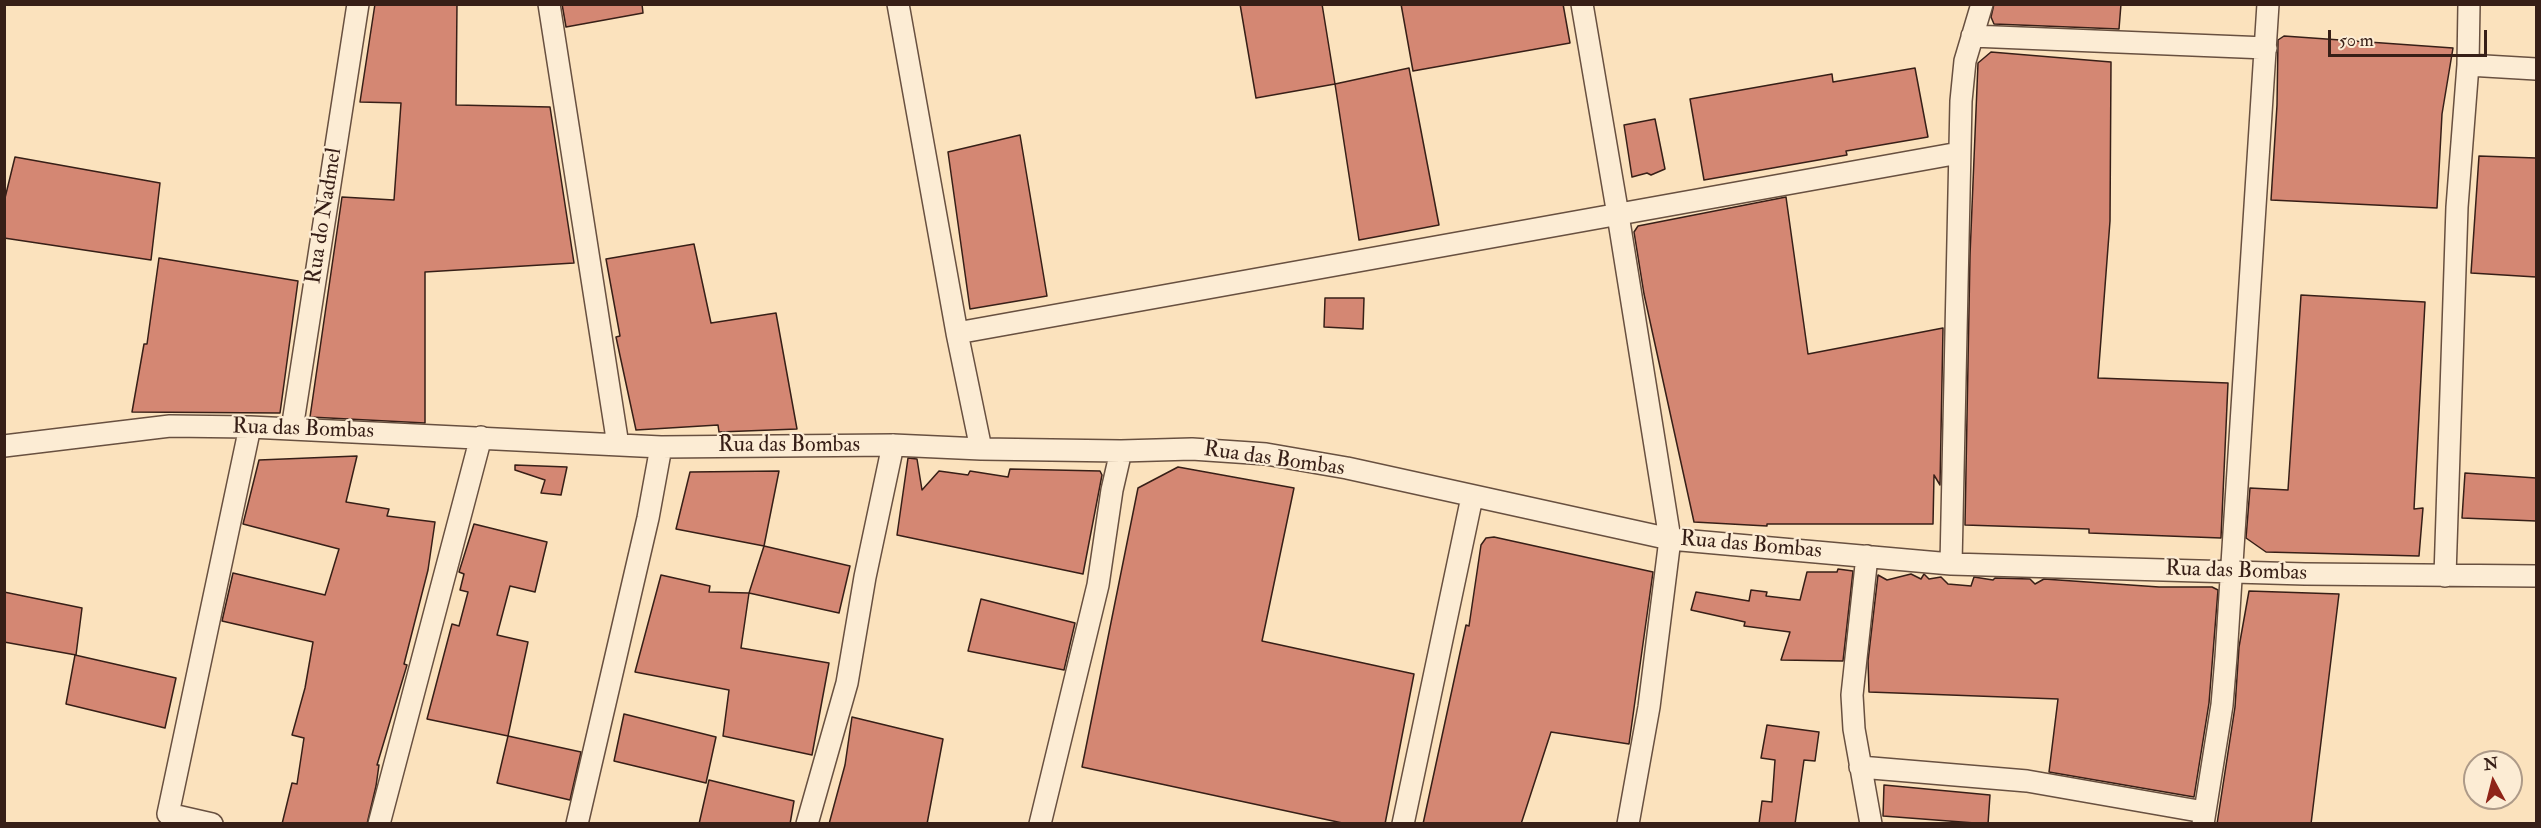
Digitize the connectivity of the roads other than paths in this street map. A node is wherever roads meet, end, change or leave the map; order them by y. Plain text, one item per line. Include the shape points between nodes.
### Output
1 (358, 4) edge
2 (549, 4) edge
3 (898, 4) edge
4 (1582, 4) edge
5 (1982, 4) edge
6 (2268, 4) edge
7 (2469, 4) edge
8 (1972, 36) junction
9 (2266, 48) junction
10 (2468, 65) junction
11 (2536, 69) edge
12 (1959, 153) junction
13 (1618, 215) junction
14 (957, 333) junction
15 (250, 427) junction
16 (292, 429) junction
17 (481, 437) junction
18 (618, 445) junction
19 (894, 445) junction
20 (4, 447) edge
21 (661, 447) junction
22 (981, 449) junction
23 (1121, 451) junction
24 (1472, 497) junction
25 (1670, 539) junction
26 (1867, 556) junction
27 (1952, 564) junction
28 (2232, 572) junction
29 (2445, 576) junction
30 (2536, 576) edge
31 (1860, 767) junction
32 (2203, 818) edge
33 (167, 819) edge
34 (212, 824) edge
35 (379, 824) edge
36 (577, 824) edge
37 (807, 824) edge
38 (1040, 824) edge
39 (1403, 824) edge
40 (1628, 824) edge
41 (1871, 824) edge

1 - 16 street, Rua do Nadmel
2 - 18 street
3 - 14 street
4 - 13 street
5 - 8 street
6 - 9 street
7 - 10 street
8 - 9 street
8 - 12 street via 1965,61
9 - 28 street
10 - 11 street
10 - 29 street via 2457,207
12 - 13 street
12 - 27 street
13 - 14 street
13 - 25 street
14 - 22 street
15 - 16 street, Rua das Bombas
15 - 20 street, Rua das Bombas via 170,426
15 - 33 street
16 - 17 street, Rua das Bombas
17 - 18 street, Rua das Bombas
17 - 35 street
18 - 21 street, Rua das Bombas
19 - 21 street, Rua das Bombas
19 - 22 street, Rua das Bombas
19 - 37 street via 865,577 848,683
21 - 36 street
22 - 23 street, Rua das Bombas
23 - 24 street, Rua das Bombas via 1192,449 1266,454
23 - 38 street via 1098,585
24 - 25 street, Rua das Bombas
24 - 39 street
25 - 26 street, Rua das Bombas
25 - 40 street via 1649,707
26 - 27 street, Rua das Bombas
26 - 31 street via 1852,695
27 - 28 street, Rua das Bombas
28 - 29 street, Rua das Bombas
28 - 32 street via 2222,705
29 - 30 street, Rua das Bombas
31 - 32 street via 2027,781
31 - 41 street
33 - 34 street

